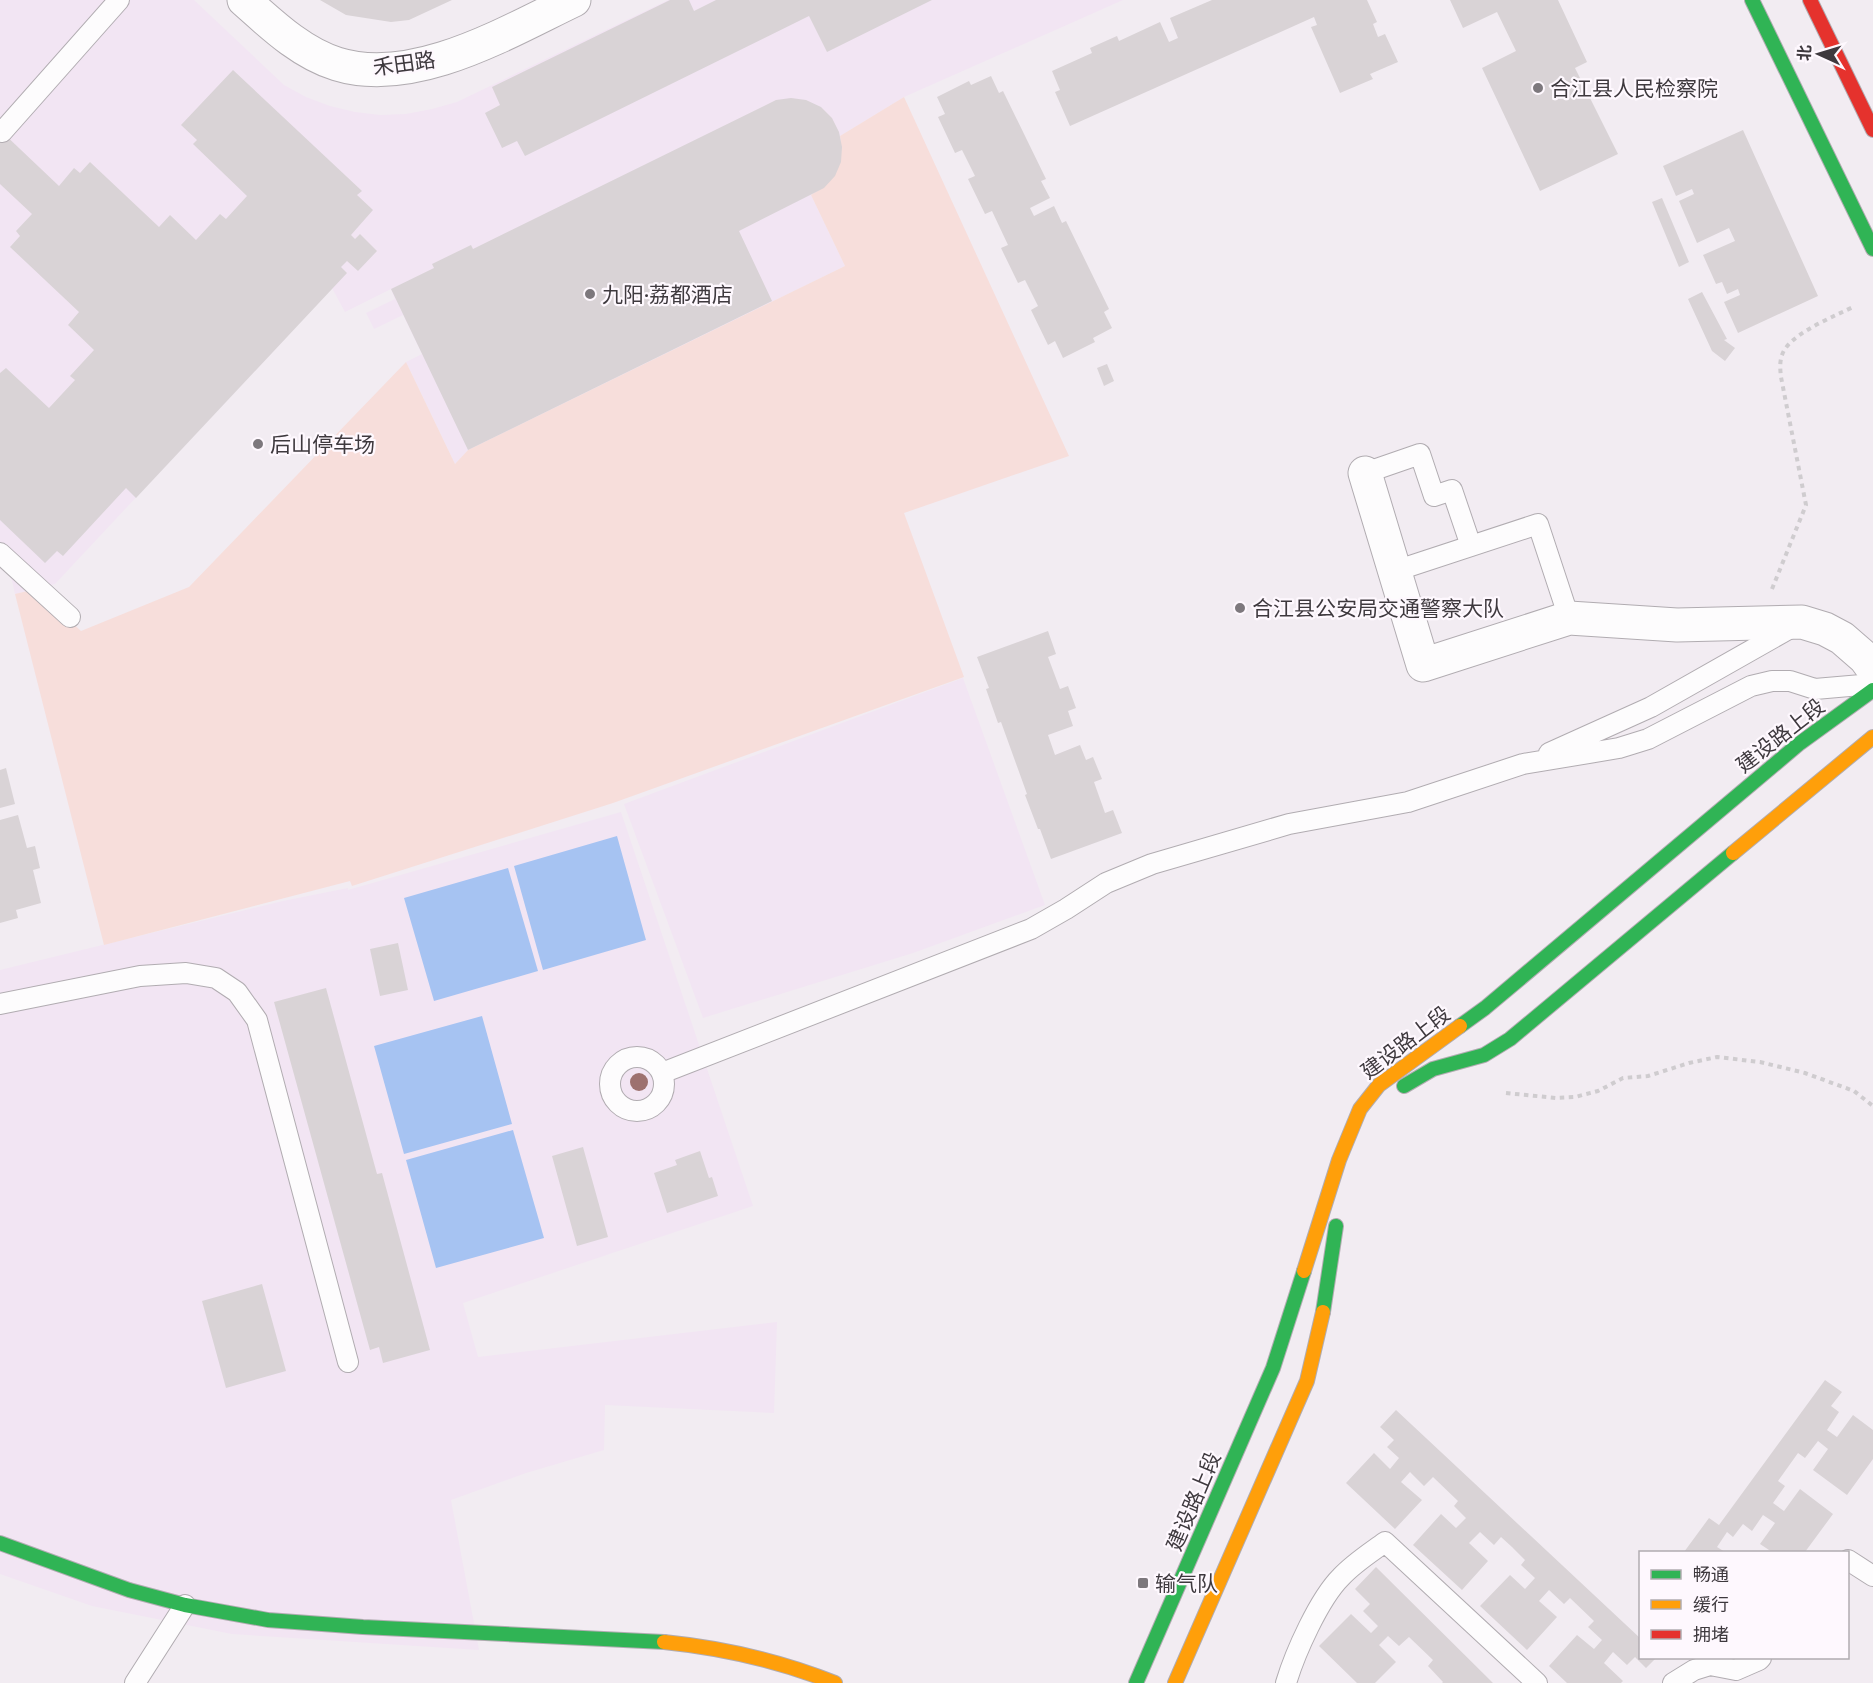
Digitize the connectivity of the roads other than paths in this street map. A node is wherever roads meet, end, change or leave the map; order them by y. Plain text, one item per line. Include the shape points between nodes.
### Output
1 (119, 0) edge
2 (244, 0) edge
3 (574, 0) edge
4 (1752, 0) edge
5 (1810, 0) edge
6 (1873, 130) edge
7 (2, 132) dead end
8 (1873, 249) edge
9 (1365, 473) joint
10 (1471, 546) junction
11 (0, 553) edge
12 (1395, 571) junction
13 (70, 617) dead end
14 (1569, 618) junction
15 (1802, 622) junction
16 (1873, 669) edge
17 (1873, 684) edge
18 (1873, 690) edge
19 (1873, 737) edge
20 (1523, 764) junction
21 (0, 1004) edge
22 (662, 1073) dead end
23 (1392, 1095) dead end
24 (1340, 1210) dead end
25 (348, 1362) dead end
26 (0, 1543) edge
27 (1849, 1561) edge
28 (1873, 1576) edge
29 (185, 1605) junction
30 (1760, 1659) edge
31 (1288, 1682) edge
32 (135, 1683) edge
33 (835, 1683) edge
34 (1136, 1683) edge
35 (1175, 1683) edge
36 (1538, 1683) edge
37 (1673, 1683) edge

1 - 7 lane
2 - 3 street, 禾田路 via 309,52 337,64 385,70 465,50
4 - 8 main road
5 - 6 main road
9 - 10 lane via 1420,454 1434,496 1452,490
9 - 12 street
10 - 12 lane
10 - 14 lane via 1538,524
11 - 13 lane
12 - 14 street via 1423,665
14 - 15 street via 1677,625
15 - 16 street via 1842,638
15 - 20 lane via 1652,708
17 - 20 lane via 1815,689 1790,681 1772,681 1751,686 1648,739 1619,748
18 - 34 main road, 建设路上段 via 1800,743 1485,1008 1369,1095 1339,1160 1273,1368
19 - 23 main road, 建设路上段 via 1510,1039 1484,1055 1433,1069
20 - 22 lane via 1408,802 1289,824 1152,864 1106,883 1031,929
21 - 25 lane via 140,976 186,973 216,978 237,992 256,1020
24 - 35 main road via 1307,1381
26 - 29 main road via 129,1590
27 - 28 lane
29 - 32 lane
29 - 33 main road via 268,1620 699,1646 798,1668
30 - 37 lane via 1736,1670 1710,1665
31 - 36 lane via 1303,1638 1339,1578 1385,1542

